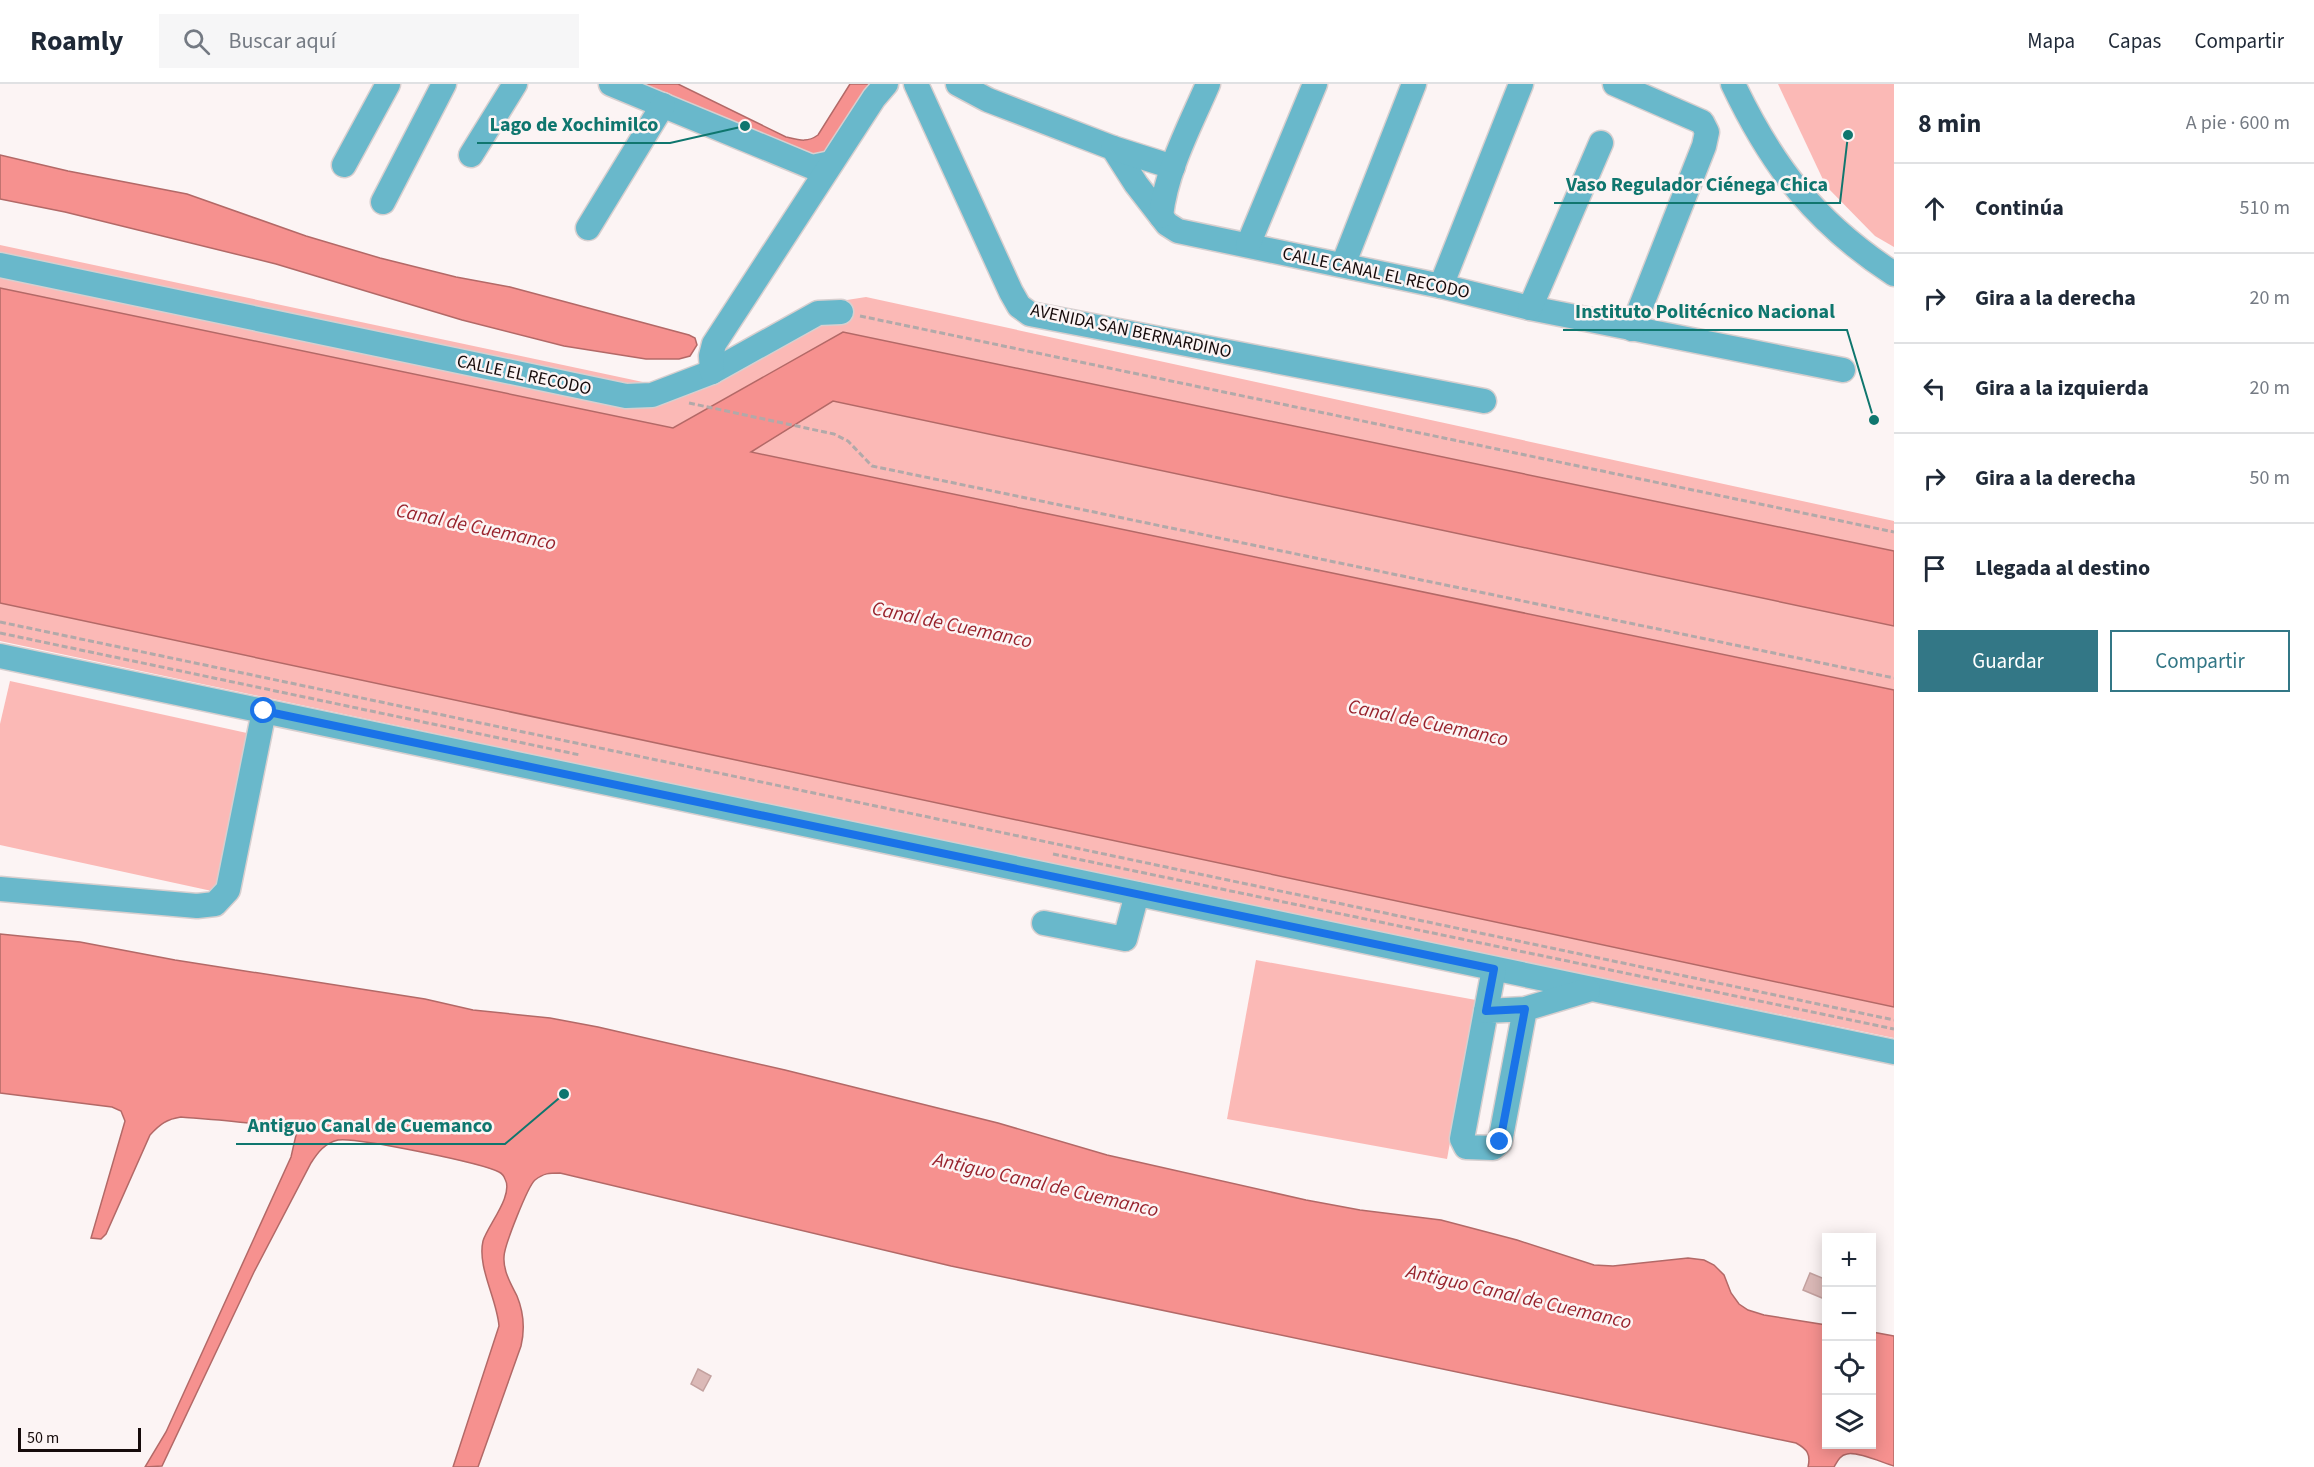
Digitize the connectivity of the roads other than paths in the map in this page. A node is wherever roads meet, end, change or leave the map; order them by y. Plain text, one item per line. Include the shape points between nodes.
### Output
1 (388, 84) edge
2 (444, 84) edge
3 (515, 84) edge
4 (610, 84) edge
5 (886, 84) edge
6 (916, 84) edge
7 (958, 84) edge
8 (1315, 84) edge
9 (1414, 84) edge
10 (1521, 84) edge
11 (1615, 84) edge
12 (1732, 84) edge
13 (1203, 85) edge
14 (663, 105) junction
15 (1601, 143) dead end
16 (1113, 148) junction
17 (471, 155) dead end
18 (815, 164) junction
19 (344, 165) dead end
20 (1173, 167) junction
21 (383, 202) dead end
22 (1161, 216) junction
23 (588, 228) dead end
24 (1248, 245) junction
25 (1343, 265) junction
26 (0, 266) edge
27 (1894, 274) edge
28 (1441, 286) junction
29 (1530, 308) junction
30 (841, 312) road end
31 (1632, 329) junction
32 (1843, 370) dead end
33 (712, 372) junction
34 (1484, 401) dead end
35 (0, 656) edge
36 (264, 711) junction
37 (0, 889) edge
38 (1137, 894) junction
39 (1044, 923) dead end
40 (1494, 969) junction
41 (1591, 989) junction
42 (1525, 1009) junction
43 (1486, 1011) junction
44 (1892, 1050) edge

1 - 19 street
2 - 21 street
3 - 17 street
4 - 14 street
5 - 18 street
6 - 34 street, AVENIDA SAN BERNARDINO via 1011,292 1019,306 1030,314
7 - 16 street via 988,100
8 - 24 street
9 - 25 street
10 - 28 street
11 - 31 street via 1702,122 1707,132
12 - 27 street via 1773,159 1792,185 1846,240
13 - 20 street
14 - 18 street
14 - 23 street
15 - 29 street
16 - 20 street
16 - 22 street, CALLE CANAL EL RECODO
18 - 33 street via 714,344
20 - 22 street
22 - 24 street, CALLE CANAL EL RECODO via 1178,231
24 - 25 street, CALLE CANAL EL RECODO
25 - 28 street, CALLE CANAL EL RECODO
26 - 33 street, CALLE EL RECODO via 626,396 652,395
28 - 29 street, CALLE CANAL EL RECODO
29 - 31 street, CALLE CANAL EL RECODO
30 - 33 street, CALLE EL RECODO via 818,313
31 - 32 street, CALLE CANAL EL RECODO
35 - 36 street
36 - 37 street via 228,890 215,904 197,906
36 - 38 street
38 - 39 street via 1125,939
38 - 40 street
40 - 41 street
40 - 43 street
41 - 42 street
41 - 44 street
42 - 43 street
42 - 43 street via 1500,1142 1493,1148 1466,1147 1462,1138

